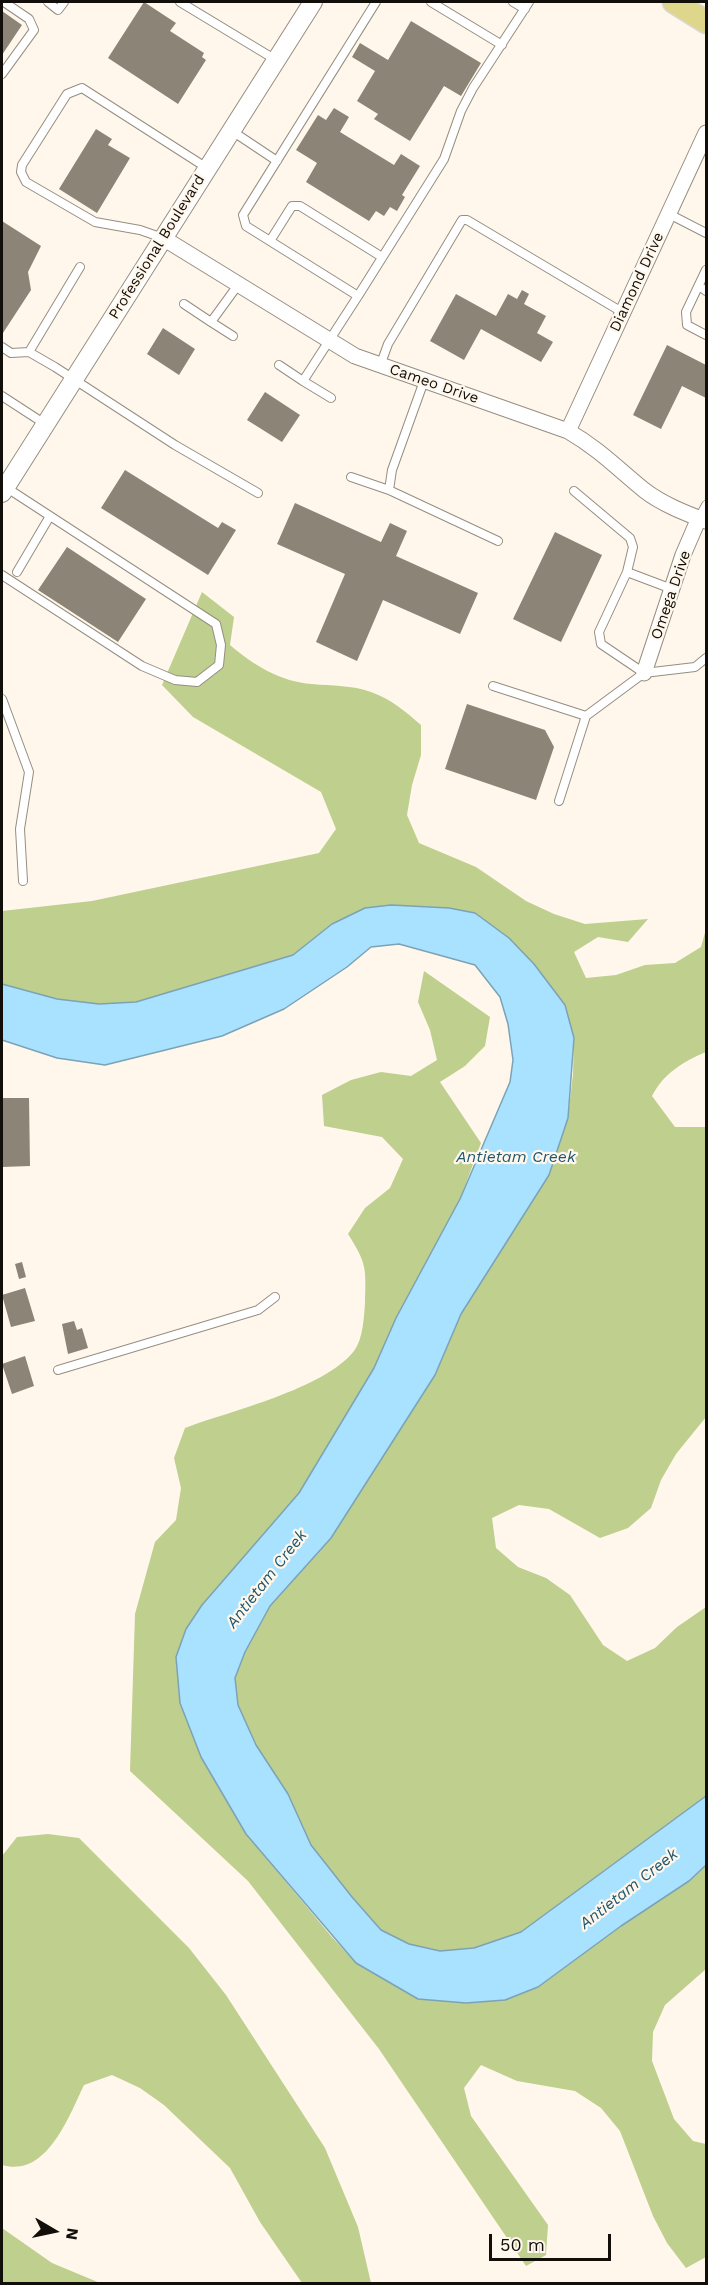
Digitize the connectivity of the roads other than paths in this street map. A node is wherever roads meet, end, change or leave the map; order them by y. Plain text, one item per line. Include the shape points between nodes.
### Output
1 (4, 2) edge
2 (48, 2) edge
3 (64, 2) edge
4 (180, 2) edge
5 (312, 2) edge
6 (376, 2) edge
7 (431, 2) edge
8 (513, 2) edge
9 (674, 2) edge
10 (527, 5) edge
11 (706, 22) edge
12 (502, 45) junction
13 (276, 60) junction
14 (2, 74) edge
15 (231, 130) junction
16 (706, 133) edge
17 (277, 160) junction
18 (207, 168) junction
19 (669, 214) junction
20 (706, 233) edge
21 (163, 238) junction
22 (270, 241) junction
23 (382, 257) junction
24 (80, 267) dead end
25 (706, 270) edge
26 (238, 285) junction
27 (703, 289) edge
28 (358, 296) junction
29 (184, 304) dead end
30 (622, 312) junction
31 (211, 322) junction
32 (706, 335) edge
33 (233, 336) dead end
34 (328, 341) junction
35 (2, 347) edge
36 (29, 352) junction
37 (279, 365) dead end
38 (380, 366) junction
39 (73, 381) junction
40 (303, 381) junction
41 (424, 381) junction
42 (2, 396) edge
43 (331, 398) dead end
44 (45, 424) junction
45 (568, 431) junction
46 (351, 477) dead end
47 (3, 490) edge
48 (389, 490) junction
49 (574, 491) dead end
50 (258, 493) dead end
51 (704, 514) edge
52 (50, 516) junction
53 (498, 541) dead end
54 (17, 572) dead end
55 (627, 572) junction
56 (2, 575) edge
57 (672, 589) junction
58 (706, 658) edge
59 (644, 673) junction
60 (493, 686) dead end
61 (2, 699) edge
62 (586, 716) junction
63 (559, 801) dead end
64 (23, 881) dead end
65 (274, 1297) dead end
66 (58, 1370) dead end

1 - 14 lane via 29,19 34,30
2 - 3 lane via 58,10
4 - 13 lane
5 - 13 street, Professional Boulevard
6 - 17 lane
7 - 12 lane
8 - 10 lane
9 - 11 main road
10 - 12 lane
12 - 23 lane via 461,111 444,159
13 - 15 street, Professional Boulevard
15 - 17 lane
15 - 18 street, Professional Boulevard
16 - 19 street, Diamond Drive
17 - 22 lane via 243,215 246,226
18 - 21 street, Professional Boulevard
18 - 21 lane via 82,88 68,94 22,165 26,182 94,222
19 - 20 lane
19 - 30 street, Diamond Drive
21 - 26 street, Cameo Drive
21 - 39 street, Professional Boulevard
22 - 23 lane via 292,207 300,206
22 - 28 lane
23 - 28 lane
24 - 36 lane
25 - 27 lane
26 - 31 lane
26 - 34 street, Cameo Drive
27 - 32 lane via 686,312 687,325
28 - 34 lane
29 - 31 lane
30 - 38 lane via 462,220 388,344
30 - 45 street, Diamond Drive
31 - 33 lane
34 - 38 street, Cameo Drive
34 - 40 lane
35 - 36 lane via 11,353
36 - 39 lane
37 - 40 lane
38 - 41 street, Cameo Drive
39 - 44 street, Professional Boulevard
39 - 50 lane
40 - 43 lane
41 - 45 street, Cameo Drive
41 - 48 lane via 392,470
42 - 44 lane
44 - 47 street, Professional Boulevard
45 - 51 street, Cameo Drive via 596,447 645,491 673,508
46 - 48 lane
47 - 52 lane
48 - 53 lane
49 - 55 lane via 630,538 633,547
51 - 57 street, Omega Drive
52 - 54 lane
52 - 56 lane via 216,624 221,645 219,665 197,682 175,680 142,666
55 - 57 lane
55 - 59 lane via 598,639
57 - 59 street, Omega Drive
58 - 59 lane via 695,667
59 - 62 lane
60 - 62 lane
61 - 64 lane via 29,772 20,829
62 - 63 lane
65 - 66 lane via 258,1310

